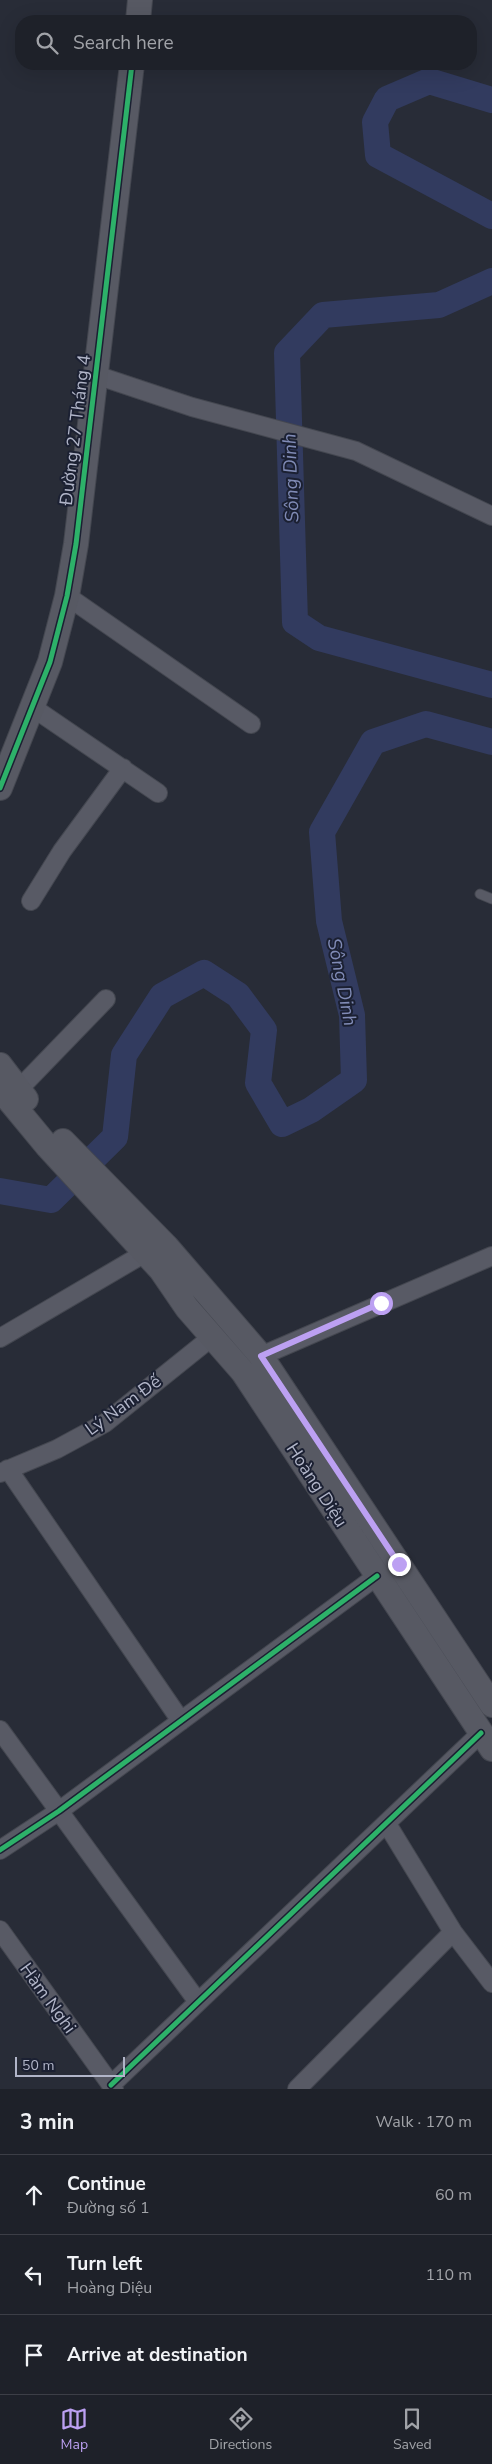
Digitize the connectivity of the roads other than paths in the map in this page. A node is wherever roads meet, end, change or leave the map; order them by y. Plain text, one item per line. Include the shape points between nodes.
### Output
1 (140, 0) edge
2 (139, 15) edge
3 (131, 70) edge
4 (96, 375) junction
5 (492, 516) edge
6 (67, 596) junction
7 (32, 707) junction
8 (251, 724) dead end
9 (123, 768) junction
10 (0, 788) edge
11 (158, 793) dead end
12 (480, 894) dead end
13 (492, 899) edge
14 (31, 901) dead end
15 (106, 999) dead end
16 (0, 1064) edge
17 (9, 1089) edge
18 (134, 1227) junction
19 (145, 1253) junction
20 (492, 1256) edge
21 (212, 1337) junction
22 (0, 1338) edge
23 (261, 1356) junction
24 (4, 1471) edge
25 (410, 1580) junction
26 (383, 1585) junction
27 (492, 1705) edge
28 (181, 1721) junction
29 (0, 1730) edge
30 (487, 1741) edge
31 (59, 1811) junction
32 (386, 1824) junction
33 (0, 1850) edge
34 (0, 1930) edge
35 (453, 1932) junction
36 (492, 1983) edge
37 (198, 2002) junction
38 (113, 2087) edge
39 (297, 2089) edge

1 - 2 main road
3 - 4 main road, Đường 27 Tháng 4
4 - 5 street via 192,407 356,451
4 - 6 main road, Đường 27 Tháng 4
6 - 7 main road, Đường 27 Tháng 4 via 50,662
6 - 8 street
7 - 9 street
7 - 10 main road, Đường 27 Tháng 4
9 - 11 street
9 - 14 street via 62,851
12 - 13 lane
15 - 17 street
16 - 17 main road
17 - 18 main road via 53,1142
18 - 19 main road, Hoàng Diệu
18 - 23 main road, Hoàng Diệu via 206,1290
19 - 21 main road, Hoàng Diệu
19 - 22 street
20 - 23 street
21 - 24 street, Lý Nam Đế via 106,1423 57,1449
21 - 26 main road, Hoàng Diệu via 243,1372
23 - 25 main road, Hoàng Diệu
24 - 28 street
25 - 26 main road
25 - 27 main road, Hoàng Diệu
26 - 28 street
26 - 30 main road, Hoàng Diệu
28 - 31 street
29 - 31 street
30 - 32 street
31 - 33 street
31 - 37 street
32 - 35 street
32 - 37 street
34 - 38 street, Hàm Nghi
35 - 36 street
35 - 39 street
37 - 38 street

